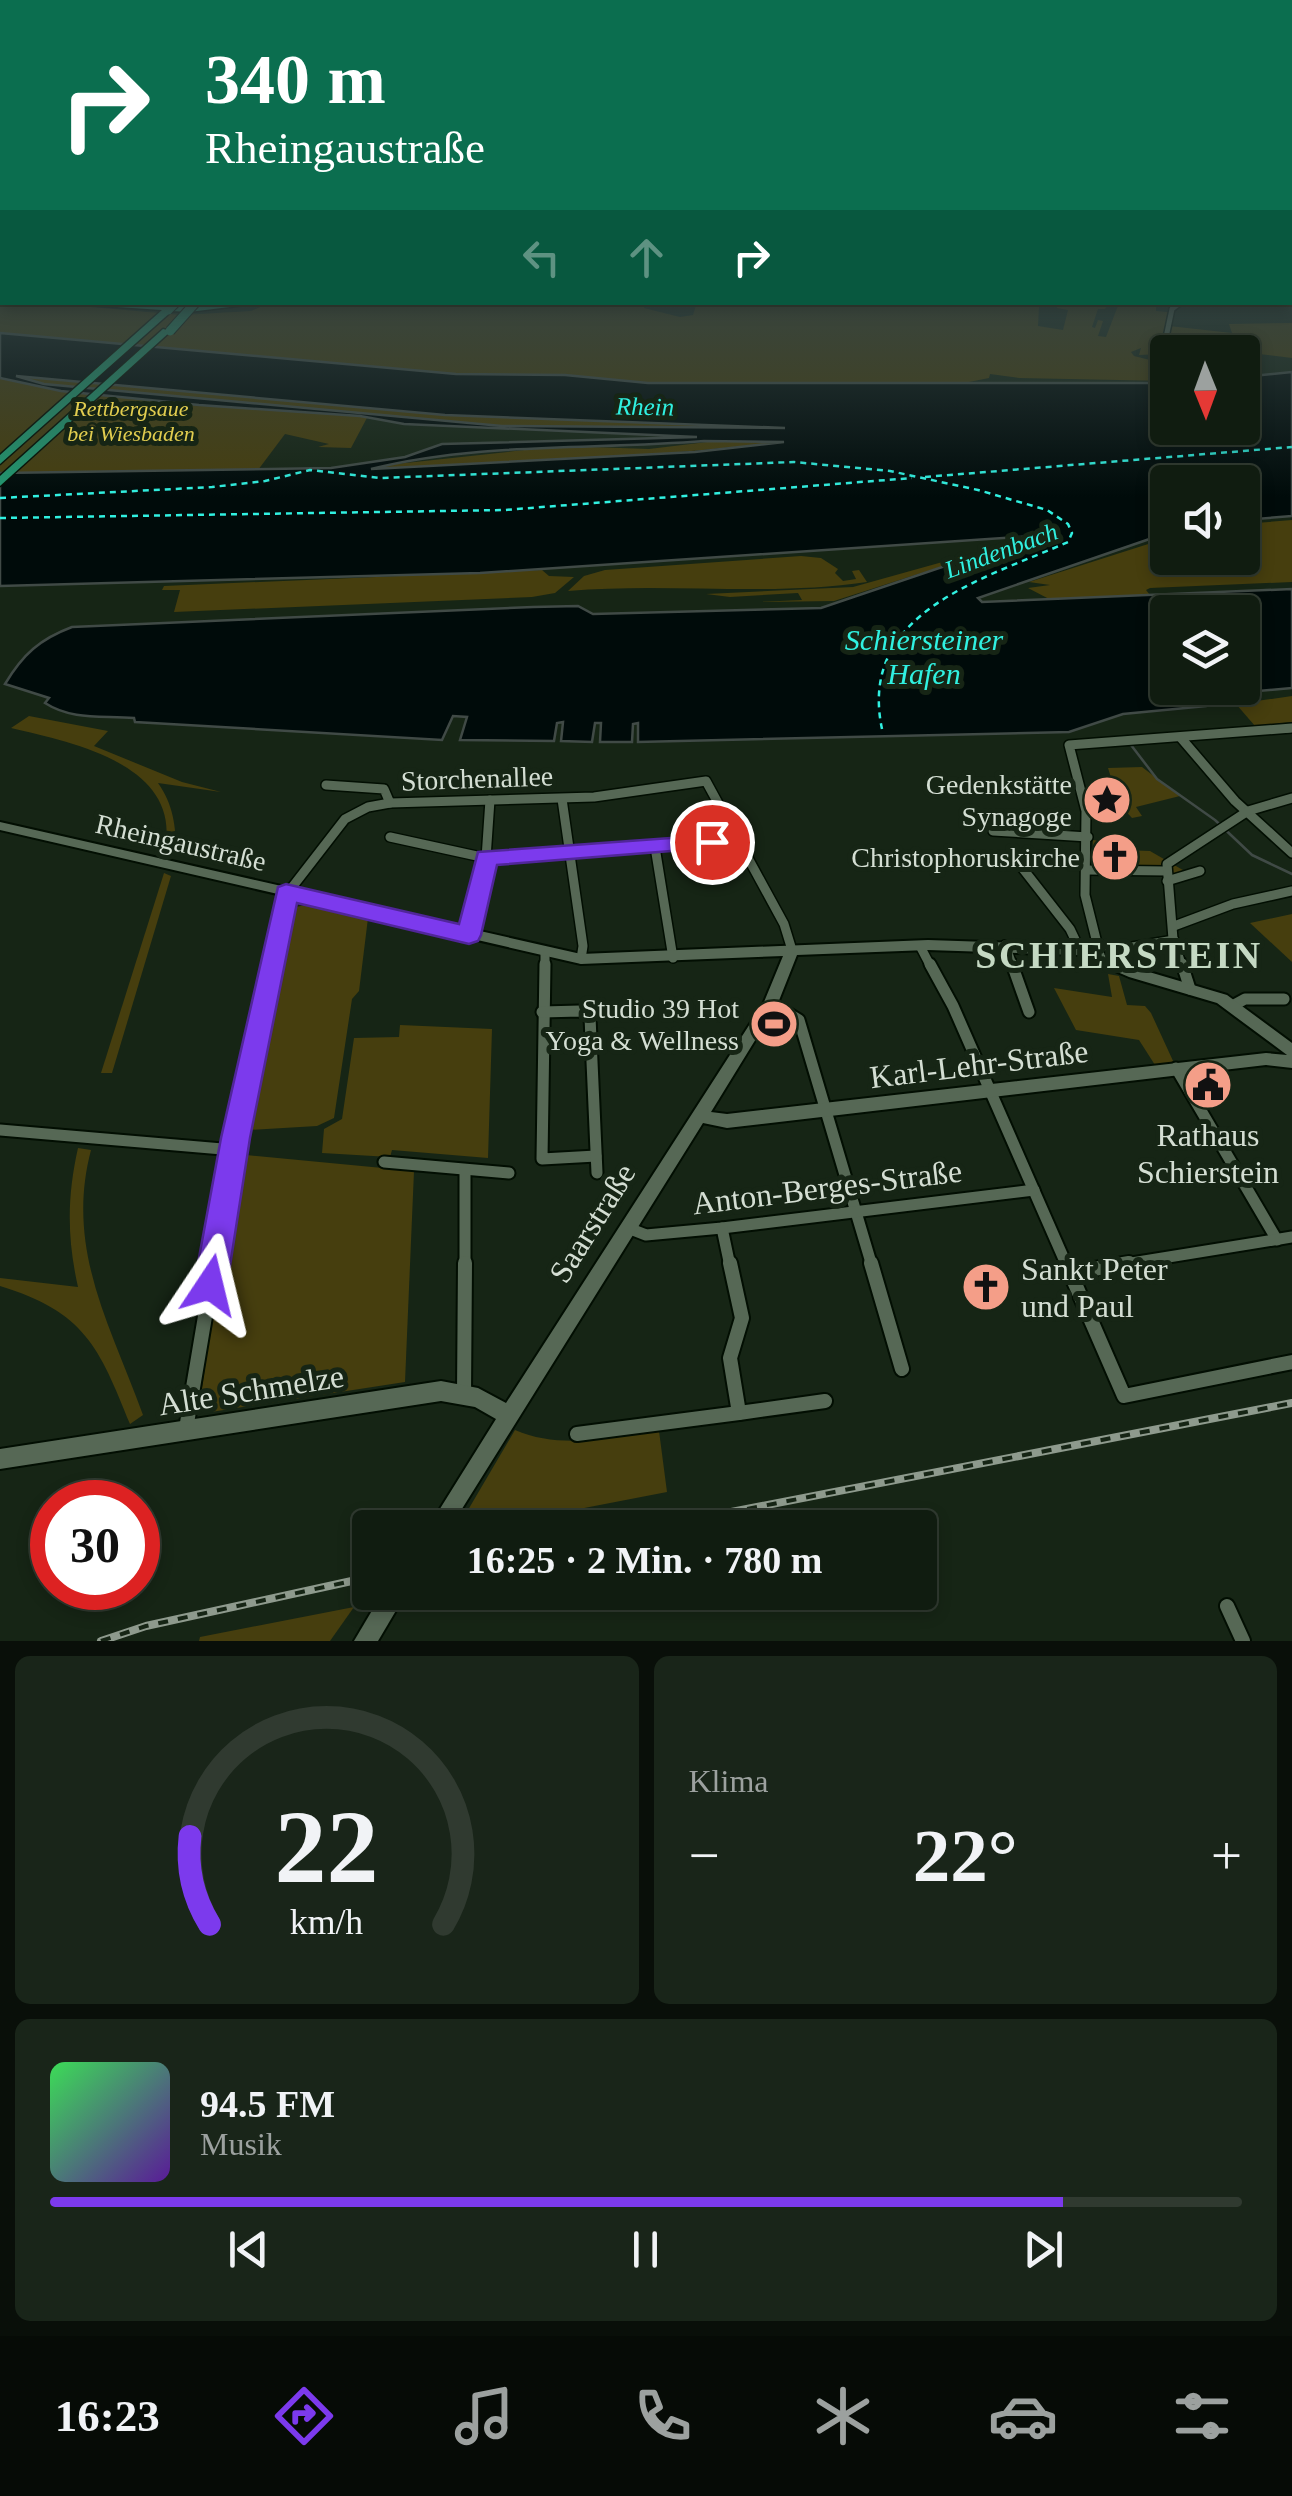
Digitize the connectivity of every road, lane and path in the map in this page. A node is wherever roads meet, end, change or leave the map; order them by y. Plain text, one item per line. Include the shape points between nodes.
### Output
1 (130, 344) edge
2 (152, 344) edge
3 (0, 461) edge
4 (0, 482) edge
5 (1292, 728) edge
6 (1182, 739) junction
7 (326, 785) dead end
8 (562, 798) junction
9 (1292, 798) edge
10 (490, 800) junction
11 (390, 802) junction
12 (1248, 811) junction
13 (5, 827) edge
14 (993, 831) dead end
15 (390, 837) dead end
16 (1088, 837) junction
17 (740, 840) junction
18 (656, 847) junction
19 (1292, 853) edge
20 (568, 854) junction
21 (486, 858) junction
22 (1020, 866) dead end
23 (1087, 870) junction
24 (1200, 871) dead end
25 (1167, 876) junction
26 (1292, 891) edge
27 (286, 892) junction
28 (1174, 926) junction
29 (469, 935) junction
30 (1174, 940) junction
31 (1005, 944) junction
32 (920, 946) junction
33 (792, 950) junction
34 (1080, 950) junction
35 (1099, 950) junction
36 (545, 952) junction
37 (758, 952) junction
38 (582, 957) junction
39 (673, 958) junction
40 (785, 976) junction
41 (1190, 989) junction
42 (1284, 999) dead end
43 (771, 1003) junction
44 (1234, 1005) junction
45 (542, 1012) junction
46 (1029, 1012) dead end
47 (1274, 1038) junction
48 (1292, 1051) edge
49 (1266, 1059) junction
50 (1292, 1062) edge
51 (1176, 1068) junction
52 (990, 1090) junction
53 (825, 1110) junction
54 (699, 1116) junction
55 (0, 1130) edge
56 (234, 1150) junction
57 (596, 1156) junction
58 (384, 1162) dead end
59 (466, 1170) junction
60 (509, 1173) dead end
61 (596, 1173) dead end
62 (1034, 1190) junction
63 (855, 1212) junction
64 (628, 1228) junction
65 (722, 1228) junction
66 (1285, 1239) edge
67 (1070, 1272) junction
68 (1292, 1362) edge
69 (902, 1369) dead end
70 (464, 1394) junction
71 (1124, 1396) joint
72 (825, 1401) dead end
73 (740, 1412) junction
74 (508, 1415) junction
75 (186, 1432) junction
76 (577, 1434) dead end
77 (0, 1459) edge
78 (449, 1510) edge
79 (1227, 1606) dead end
80 (385, 1610) edge
81 (365, 1641) edge
82 (1243, 1641) edge

1 - 3 highway
2 - 4 highway, bridge
5 - 6 street
6 - 12 street
6 - 16 street via 1069,745
7 - 11 street via 380,788
8 - 10 street, Storchenallee
8 - 17 street, Storchenallee via 706,781
8 - 20 street
9 - 12 street
10 - 11 street, Storchenallee
10 - 21 street
11 - 27 street, Storchenallee via 344,819
12 - 19 street
12 - 25 street via 1171,859
13 - 27 main road, Rheingaustraße
14 - 16 street
15 - 21 street
16 - 23 street
17 - 18 street
17 - 33 street
18 - 20 street
18 - 39 street
20 - 21 street
20 - 38 street
21 - 29 street
22 - 34 street
23 - 25 street
23 - 35 street via 1086,902
24 - 25 street
25 - 28 street
26 - 28 street
27 - 29 main road, Rheingaustraße
27 - 56 street
28 - 30 street
29 - 36 main road, Rheingaustraße
30 - 35 street
30 - 41 street
31 - 32 main road, Rheingaustraße
31 - 34 main road, Rheingaustraße
31 - 46 street
32 - 33 main road, Rheingaustraße
32 - 52 street
33 - 37 main road, Rheingaustraße
33 - 40 main road, Saarstraße
34 - 35 main road, Rheingaustraße
35 - 41 main road, Rheingaustraße via 1134,972
36 - 38 main road, Rheingaustraße
36 - 45 street
37 - 39 main road, Rheingaustraße
37 - 40 main road via 777,959
38 - 39 main road, Rheingaustraße
40 - 43 main road, Saarstraße
41 - 44 main road, Rheingaustraße
42 - 44 street
43 - 53 street via 799,1020
43 - 54 main road, Saarstraße
44 - 47 main road, Rheingaustraße
45 - 57 street via 590,1017
45 - 57 street via 542,1159
47 - 48 main road, Rheingaustraße
47 - 49 main road
49 - 50 main road, Karl-Lehr-Straße
49 - 51 main road, Karl-Lehr-Straße
51 - 52 main road, Karl-Lehr-Straße
51 - 66 street
52 - 53 main road, Karl-Lehr-Straße
52 - 62 street
53 - 54 main road, Karl-Lehr-Straße via 727,1121
53 - 63 street
54 - 64 main road, Saarstraße
55 - 56 street
56 - 75 street
57 - 61 street
58 - 59 street
59 - 60 street
59 - 70 street
62 - 63 street, Anton-Berges-Straße
62 - 67 street
63 - 65 street, Anton-Berges-Straße
63 - 69 street
64 - 65 street, Anton-Berges-Straße via 646,1235
64 - 74 main road, Saarstraße
65 - 73 street via 742,1318 730,1358
66 - 67 street
67 - 71 street
68 - 71 street
70 - 74 main road, Alte Schmelze
70 - 75 main road, Alte Schmelze via 403,1396
72 - 73 street
73 - 76 street
74 - 78 main road, Saarstraße
75 - 77 main road, Alte Schmelze
79 - 82 street
80 - 81 main road

